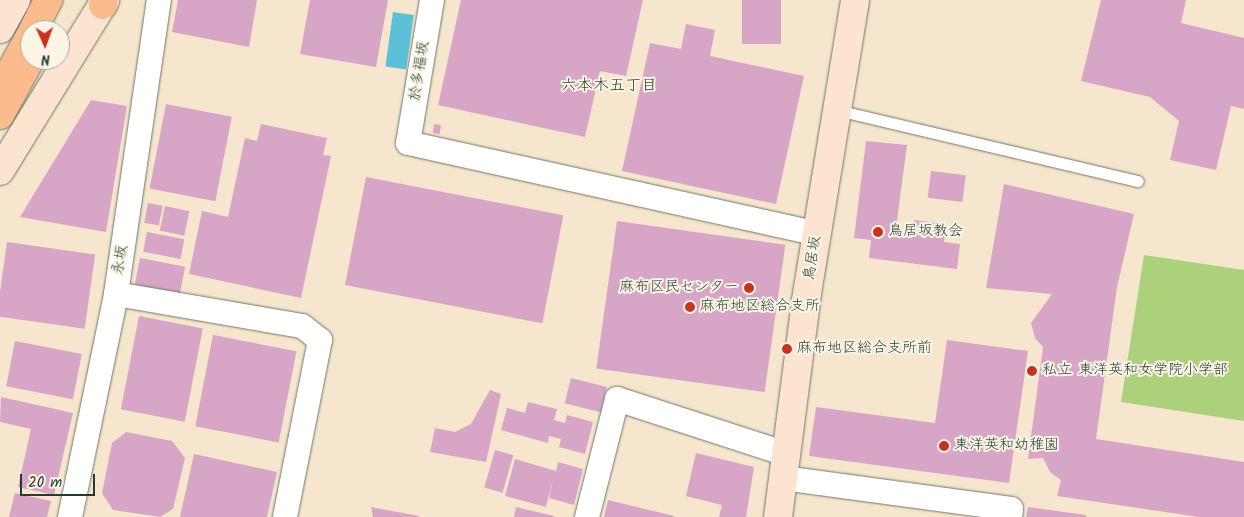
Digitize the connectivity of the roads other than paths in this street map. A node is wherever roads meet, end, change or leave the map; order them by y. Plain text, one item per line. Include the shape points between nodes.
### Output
1 (16, 0) edge
2 (48, 0) edge
3 (60, 0) edge
4 (159, 0) edge
5 (432, 0) edge
6 (855, 0) edge
7 (104, 2) edge
8 (38, 20) edge
9 (51, 20) edge
10 (0, 29) edge
11 (20, 54) edge
12 (25, 70) edge
13 (0, 90) edge
14 (838, 110) junction
15 (0, 115) edge
16 (0, 171) edge
17 (1138, 181) dead end
18 (817, 234) junction
19 (116, 294) junction
20 (785, 466) junction
21 (70, 517) edge
22 (285, 517) edge
23 (587, 517) edge
24 (778, 517) edge
25 (1010, 517) edge

1 - 10 street
2 - 8 highway
3 - 9 highway
4 - 19 street, 永坂
5 - 18 street, 於多福坂 via 408,143
6 - 14 street, 鳥居坂
7 - 16 street
11 - 13 highway
12 - 15 highway
14 - 17 lane
14 - 18 street, 鳥居坂
18 - 20 street, 鳥居坂
19 - 21 street, 永坂
19 - 22 street via 302,326 320,340
20 - 23 street via 617,399
20 - 24 street, 鳥居坂
20 - 25 street via 1011,509

